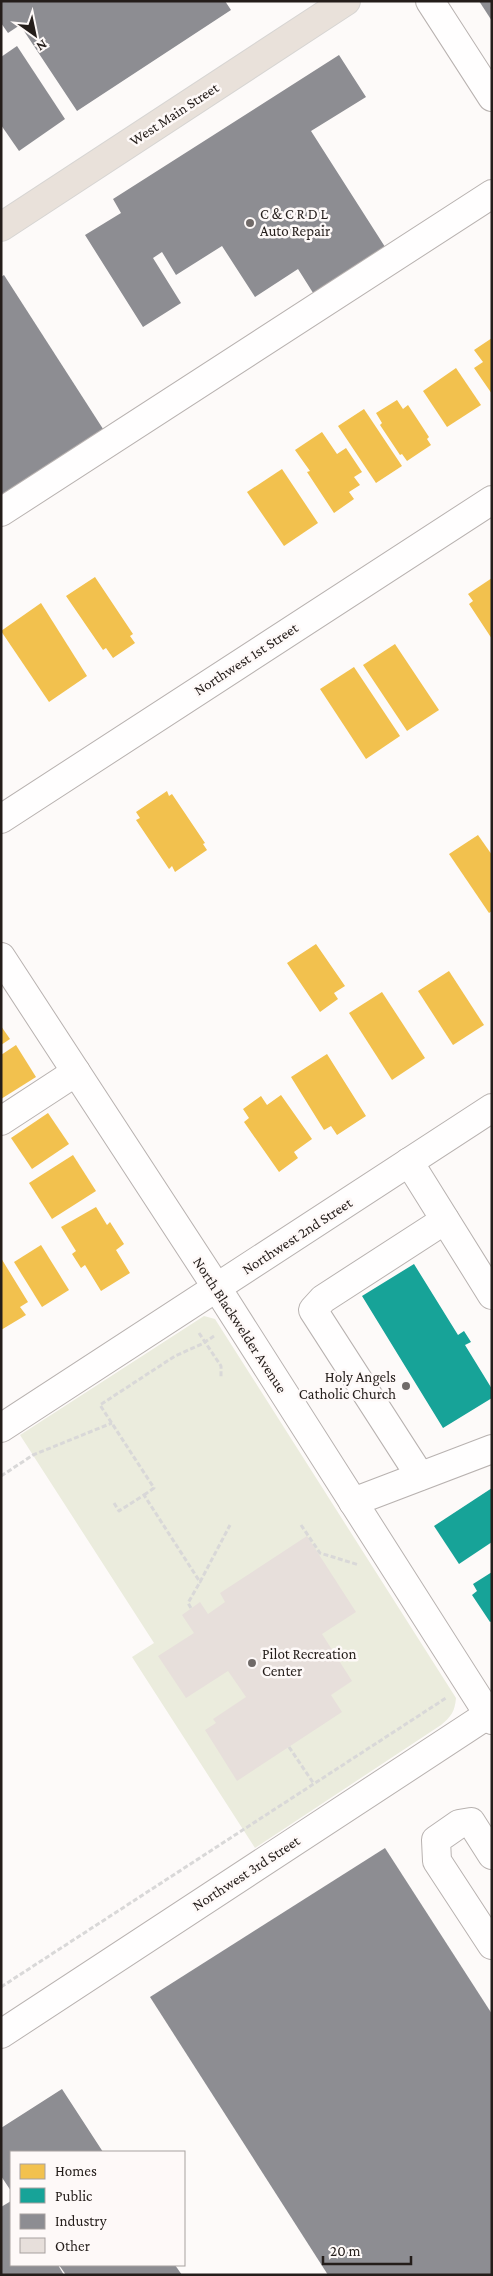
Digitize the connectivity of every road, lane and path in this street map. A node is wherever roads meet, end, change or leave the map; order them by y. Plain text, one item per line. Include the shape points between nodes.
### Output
1 (346, 1) edge
2 (430, 1) edge
3 (492, 97) edge
4 (492, 194) edge
5 (1, 227) edge
6 (492, 500) edge
7 (1, 512) edge
8 (1, 819) edge
9 (1, 957) edge
10 (76, 1072) junction
11 (492, 1108) edge
12 (1, 1121) edge
13 (409, 1162) junction
14 (445, 1220) junction
15 (217, 1288) junction
16 (492, 1295) edge
17 (184, 1310) junction
18 (238, 1321) junction
19 (205, 1342) junction
20 (221, 1378) dead end
21 (112, 1423) junction
22 (1, 1428) edge
23 (492, 1449) edge
24 (1, 1476) edge
25 (420, 1476) junction
26 (144, 1495) junction
27 (353, 1502) junction
28 (114, 1503) dead end
29 (230, 1525) dead end
30 (302, 1525) dead end
31 (360, 1565) dead end
32 (200, 1582) junction
33 (191, 1608) dead end
34 (469, 1683) junction
35 (441, 1690) dead end
36 (446, 1698) junction
37 (491, 1716) edge
38 (289, 1747) dead end
39 (314, 1784) junction
40 (492, 1855) edge
41 (492, 1945) edge
42 (1, 1988) edge
43 (1, 2034) edge

1 - 5 main road, West Main Street
2 - 3 street
4 - 7 street
6 - 8 street, Northwest 1st Street
9 - 10 street, North Blackwelder Avenue
10 - 12 street
10 - 15 street, North Blackwelder Avenue
11 - 13 street, Northwest 2nd Street
13 - 14 street
13 - 15 street, Northwest 2nd Street
14 - 16 street
14 - 25 street via 313,1310
15 - 17 street, Northwest 2nd Street
15 - 18 street, North Blackwelder Avenue
17 - 19 path
17 - 22 street, Northwest 2nd Street
18 - 19 path
18 - 27 street, North Blackwelder Avenue
19 - 20 path via 220,1366
19 - 21 path via 174,1356 100,1405
21 - 24 path via 33,1455
21 - 26 path via 154,1488
23 - 25 street
25 - 27 street
26 - 28 path via 119,1511
26 - 32 path
27 - 34 street, North Blackwelder Avenue
29 - 32 path
30 - 31 path via 320,1553
32 - 33 path via 188,1603
34 - 36 path
34 - 37 street, North Blackwelder Avenue
35 - 36 path
36 - 39 path
37 - 43 street, Northwest 3rd Street
38 - 39 path
39 - 42 path
40 - 41 street via 471,1822 459,1824 436,1840 437,1861

